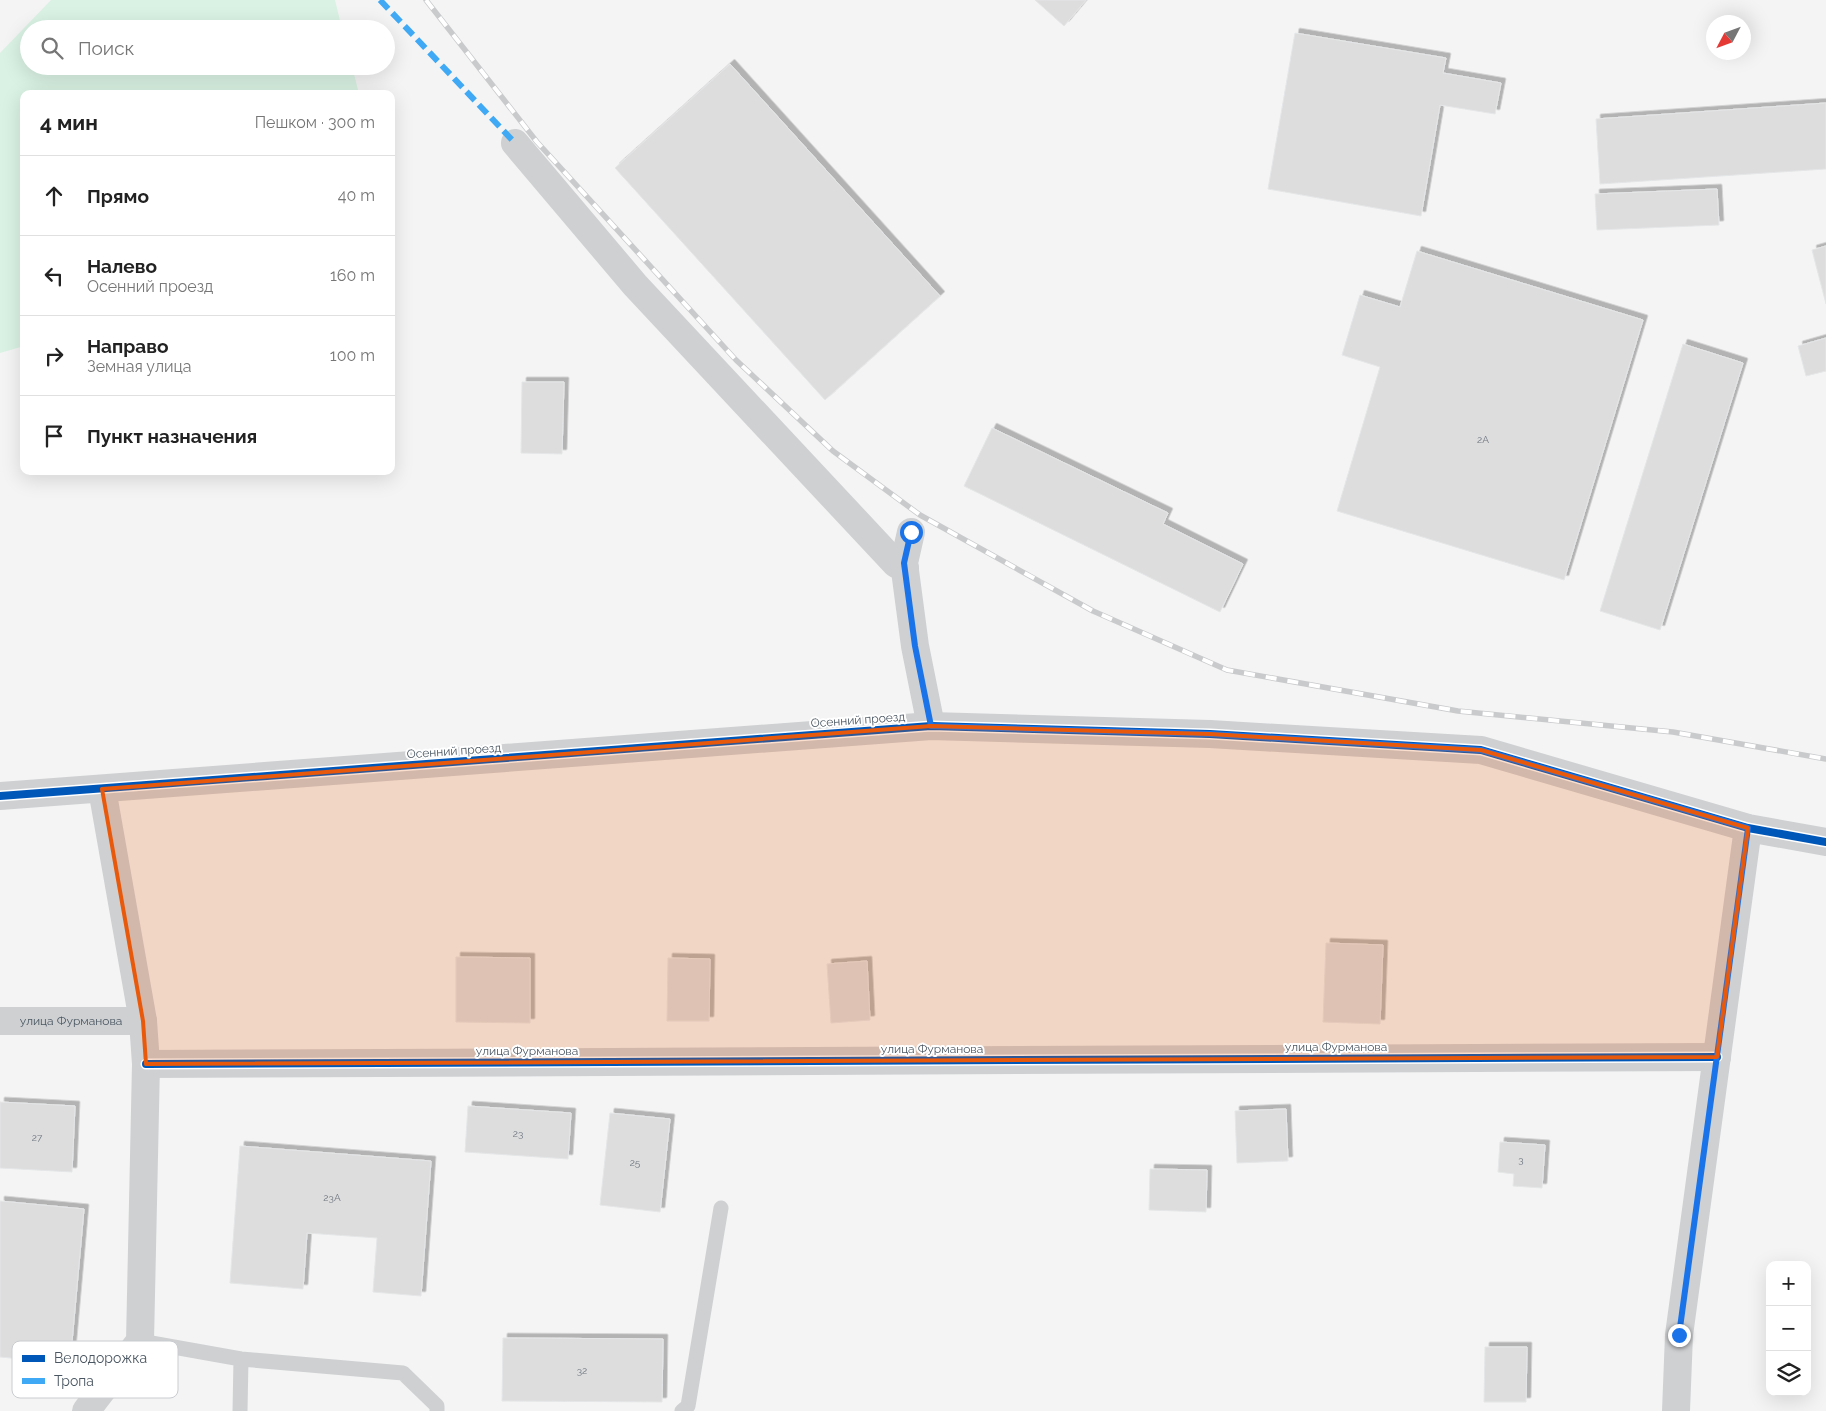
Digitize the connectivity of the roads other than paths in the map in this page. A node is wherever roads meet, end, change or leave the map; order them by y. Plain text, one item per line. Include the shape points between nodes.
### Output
1 (515, 143) dead end
2 (911, 532) dead end
3 (905, 568) junction
4 (931, 726) junction
5 (102, 789) junction
6 (0, 796) edge
7 (1748, 828) junction
8 (1826, 842) edge
9 (0, 1021) edge
10 (143, 1022) junction
11 (1717, 1057) junction
12 (146, 1064) junction
13 (721, 1208) dead end
14 (140, 1341) edge
15 (178, 1348) edge
16 (241, 1359) junction
17 (96, 1398) edge
18 (86, 1411) edge
19 (240, 1411) edge
20 (437, 1411) edge
21 (682, 1411) edge
22 (1676, 1411) edge

1 - 3 street via 635,285 896,564
2 - 3 street
3 - 4 street via 915,646
4 - 5 street, Осенний проезд
4 - 7 street, Осенний проезд via 1210,734 1481,750
5 - 6 street, Осенний проезд
5 - 10 street
7 - 8 street, Осенний проезд
7 - 11 street
9 - 10 street, улица Фурманова
10 - 12 street
11 - 12 street, улица Фурманова
11 - 22 street via 1679,1335
12 - 14 street
13 - 21 lane via 688,1406
15 - 16 lane
16 - 19 lane
16 - 20 lane via 403,1372 437,1406
17 - 18 street

